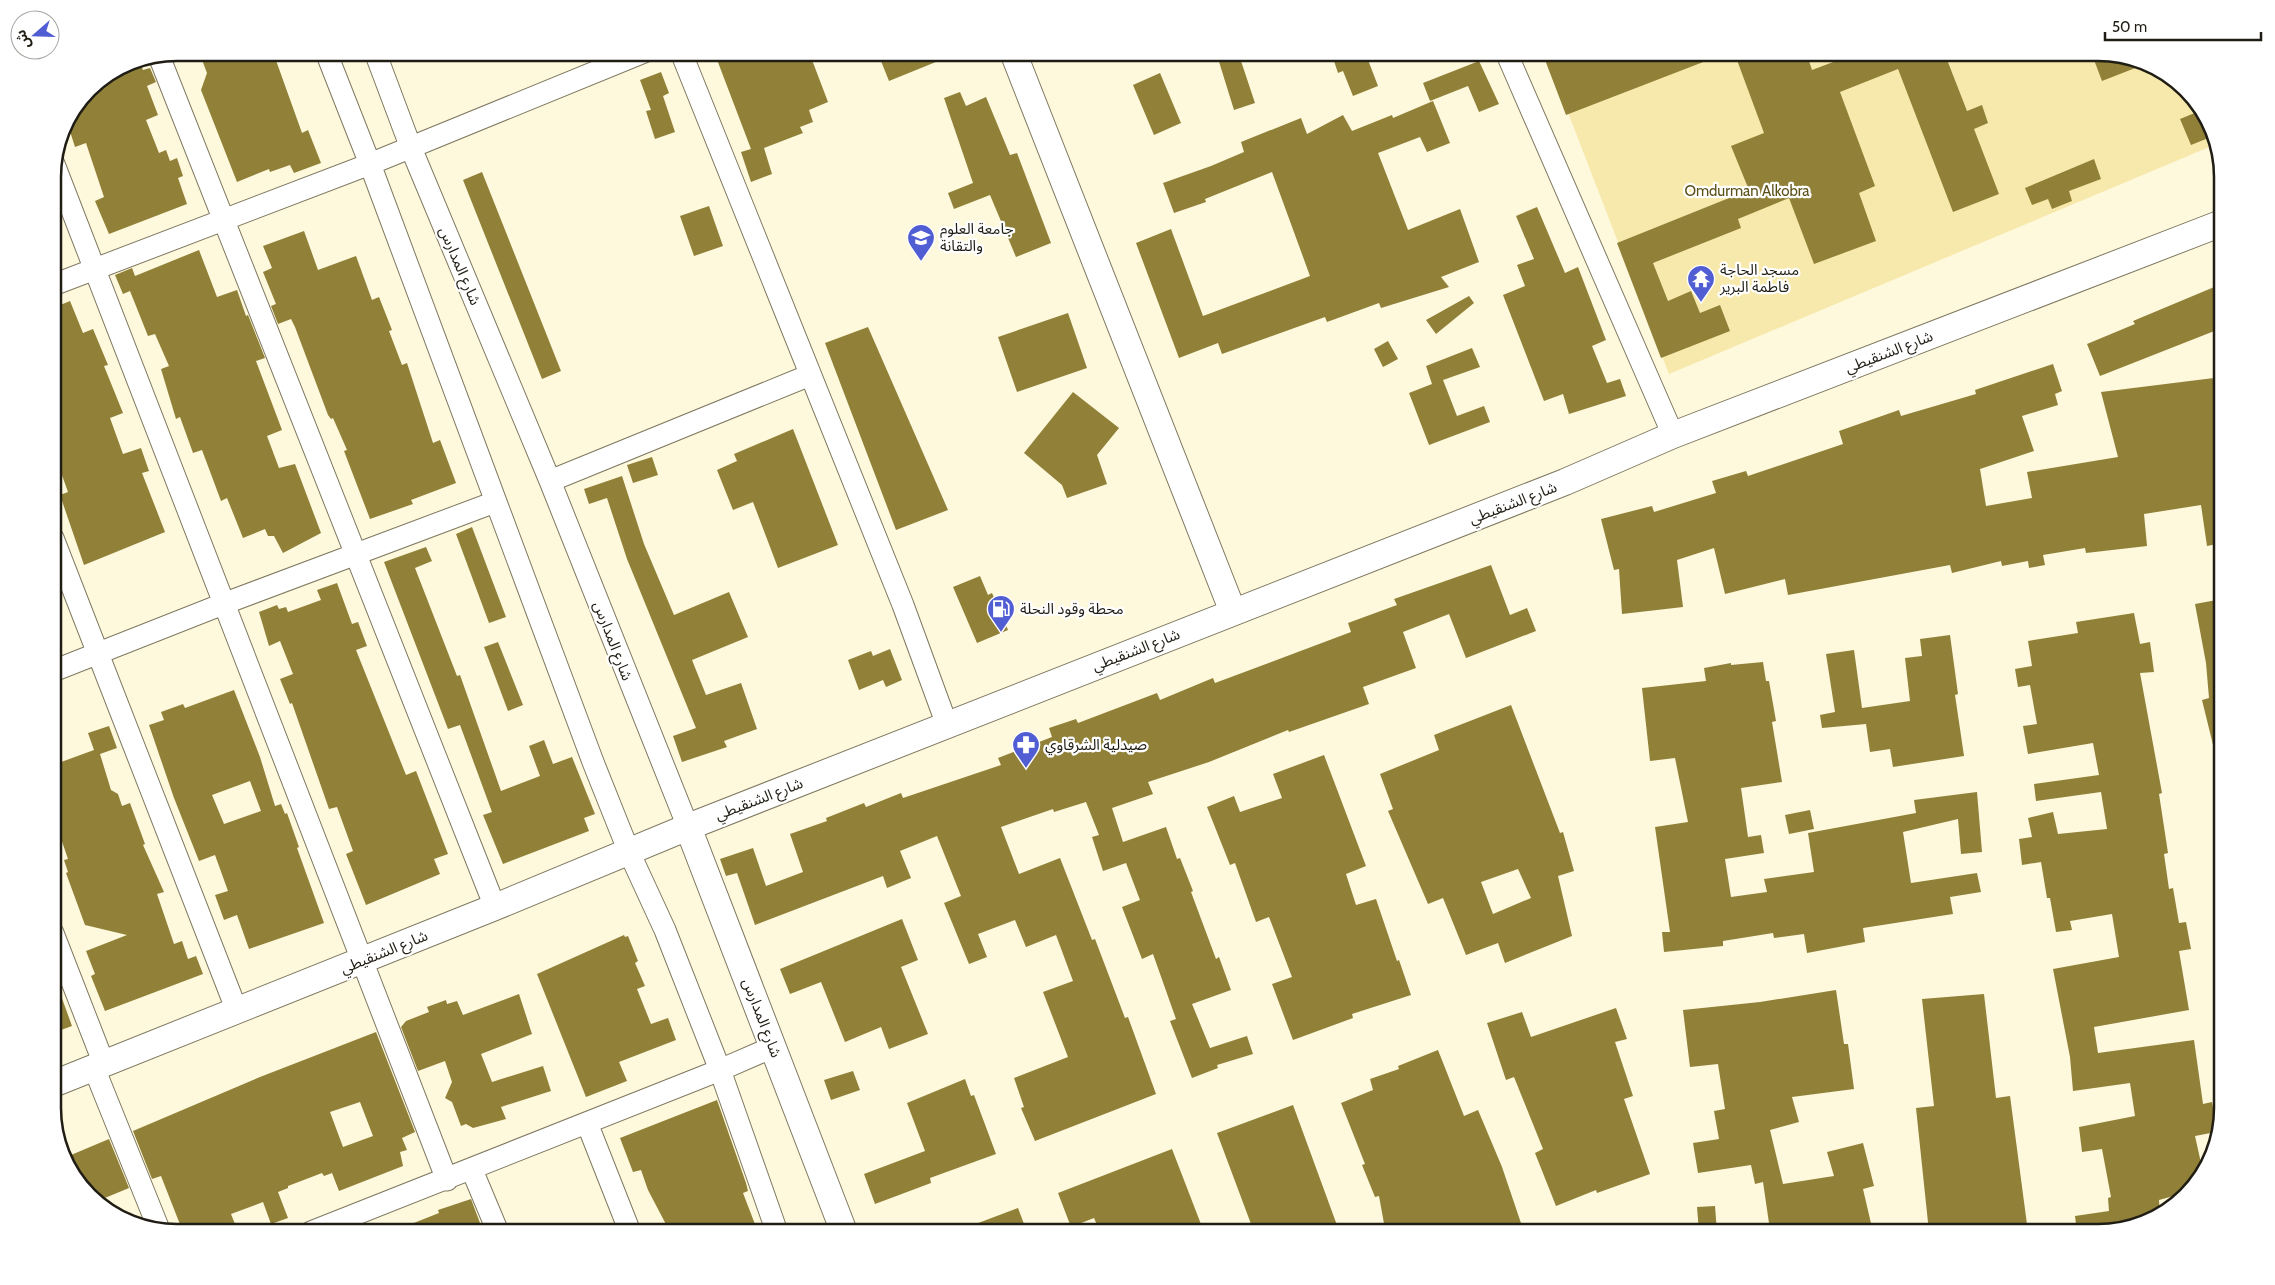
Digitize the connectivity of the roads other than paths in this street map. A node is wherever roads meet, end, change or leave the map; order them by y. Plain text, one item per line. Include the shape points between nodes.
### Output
1 (330, 61) edge
2 (379, 61) edge
3 (622, 61) edge
4 (685, 61) edge
5 (1017, 61) edge
6 (1510, 61) edge
7 (161, 62) edge
8 (411, 148) junction
9 (370, 164) junction
10 (61, 181) edge
11 (223, 219) junction
12 (2214, 226) edge
13 (96, 268) junction
14 (61, 281) edge
15 (810, 375) junction
16 (1673, 435) junction
17 (550, 481) junction
18 (495, 502) junction
19 (355, 554) junction
20 (61, 559) edge
21 (223, 604) junction
22 (1233, 612) junction
23 (97, 653) junction
24 (61, 668) edge
25 (947, 725) junction
26 (688, 827) junction
27 (629, 852) junction
28 (495, 907) junction
29 (61, 956) edge
30 (362, 960) junction
31 (237, 1011) junction
32 (773, 1047) junction
33 (99, 1066) junction
34 (720, 1070) junction
35 (61, 1081) edge
36 (587, 1123) junction
37 (472, 1170) junction
38 (447, 1180) junction
39 (156, 1222) edge
40 (351, 1224) edge
41 (495, 1224) edge
42 (627, 1224) edge
43 (774, 1224) edge
44 (839, 1224) edge

1 - 9 street
2 - 8 street, شارع المدارس
3 - 8 street
4 - 15 street
5 - 22 street
6 - 16 street
7 - 11 street
8 - 9 street
8 - 17 street, شارع المدارس
9 - 11 street
9 - 18 street
10 - 13 street
11 - 13 street
11 - 19 street
12 - 16 street, شارع الشنقيطي
13 - 14 street
13 - 21 street
15 - 17 street
15 - 25 street via 903,605
16 - 22 street, شارع الشنقيطي via 1566,482
17 - 26 street, شارع المدارس
18 - 19 street
18 - 27 street
19 - 21 street
19 - 28 street
20 - 23 street
21 - 23 street
21 - 30 street
22 - 25 street, شارع الشنقيطي
23 - 24 street
23 - 31 street
25 - 26 street, شارع الشنقيطي
26 - 27 street, شارع الشنقيطي
26 - 32 street, شارع المدارس
27 - 28 street, شارع الشنقيطي
27 - 34 street via 665,930
28 - 30 street, شارع الشنقيطي
29 - 33 street
30 - 31 street, شارع الشنقيطي
30 - 38 street
31 - 33 street, شارع الشنقيطي
32 - 34 street
32 - 44 street, شارع المدارس
33 - 35 street, شارع الشنقيطي
33 - 39 street
34 - 36 street
34 - 43 street
36 - 37 street
36 - 42 street
37 - 38 street
37 - 41 street
38 - 40 street

